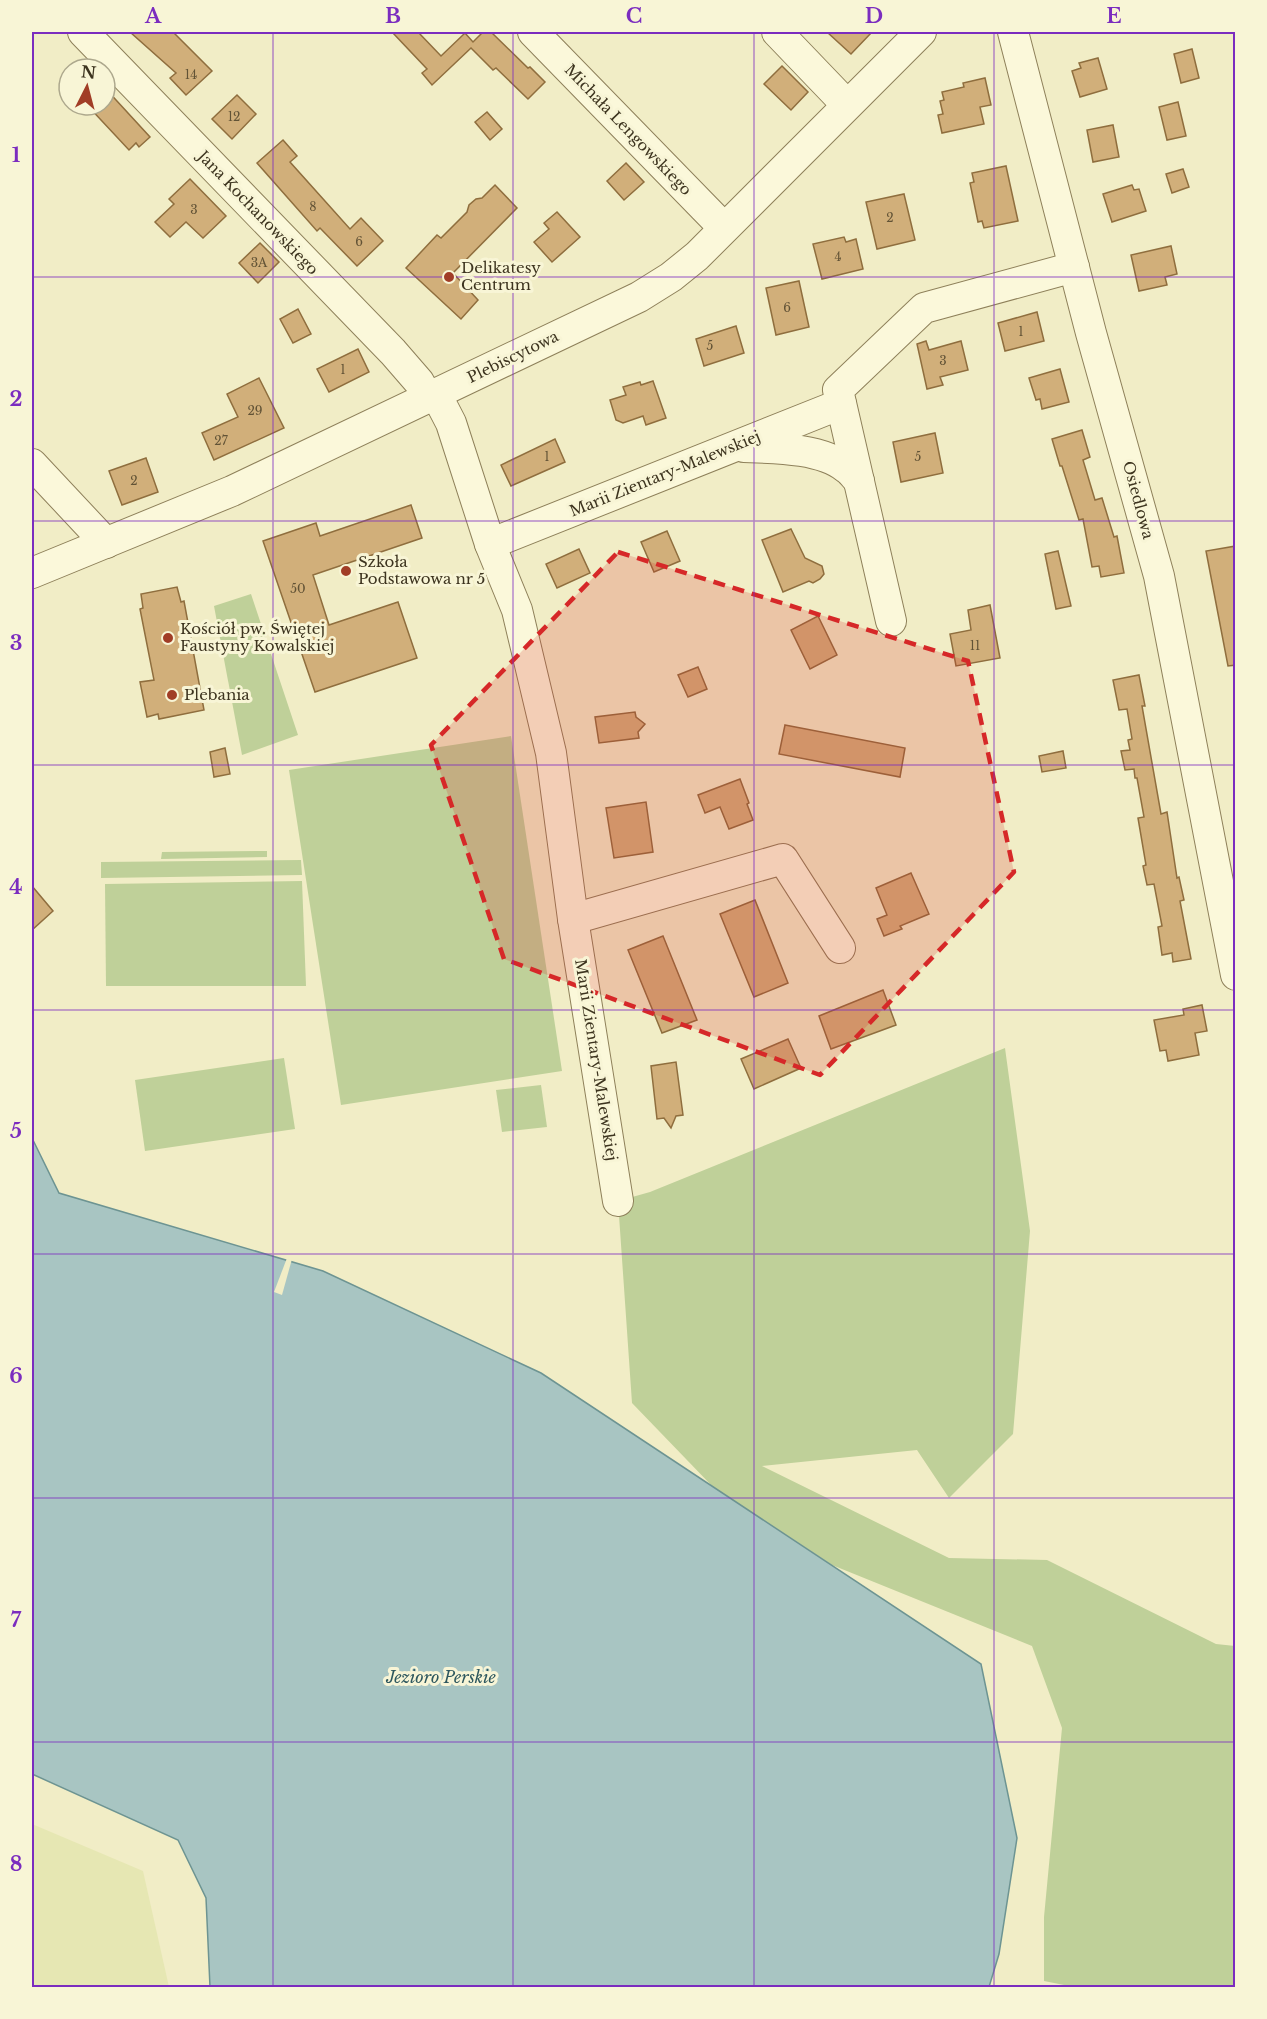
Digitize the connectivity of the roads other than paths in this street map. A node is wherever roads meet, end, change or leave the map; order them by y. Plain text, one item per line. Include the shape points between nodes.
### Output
1 (83, 32) edge
2 (533, 32) edge
3 (777, 32) edge
4 (921, 32) edge
5 (1013, 32) edge
6 (847, 105) junction
7 (724, 228) junction
8 (1074, 267) junction
9 (432, 396) junction
10 (841, 404) junction
11 (735, 446) junction
12 (32, 464) edge
13 (859, 481) junction
14 (106, 543) junction
15 (489, 544) junction
16 (32, 573) edge
17 (891, 621) dead end
18 (573, 919) junction
19 (840, 948) dead end
20 (1235, 974) edge
21 (618, 1201) dead end

1 - 9 street, Jana Kochanowskiego
2 - 7 street, Michała Lengowskiego
3 - 6 street
4 - 6 street, Plebiscytowa
5 - 8 street, Osiedlowa
6 - 7 street, Plebiscytowa
7 - 9 street, Plebiscytowa via 688,263 639,297
8 - 10 street via 924,308 838,390
8 - 20 street, Osiedlowa via 1159,576
9 - 14 street, Plebiscytowa via 232,491
9 - 15 street, Marii Zientary-Malewskiej via 451,423
10 - 11 street, Marii Zientary-Malewskiej
10 - 13 street
11 - 13 street via 780,448 819,456 845,467
11 - 15 street, Marii Zientary-Malewskiej
12 - 14 street
13 - 17 street
14 - 16 street, Plebiscytowa
15 - 18 street, Marii Zientary-Malewskiej via 517,610 551,753
18 - 19 street via 783,859
18 - 21 street, Marii Zientary-Malewskiej

